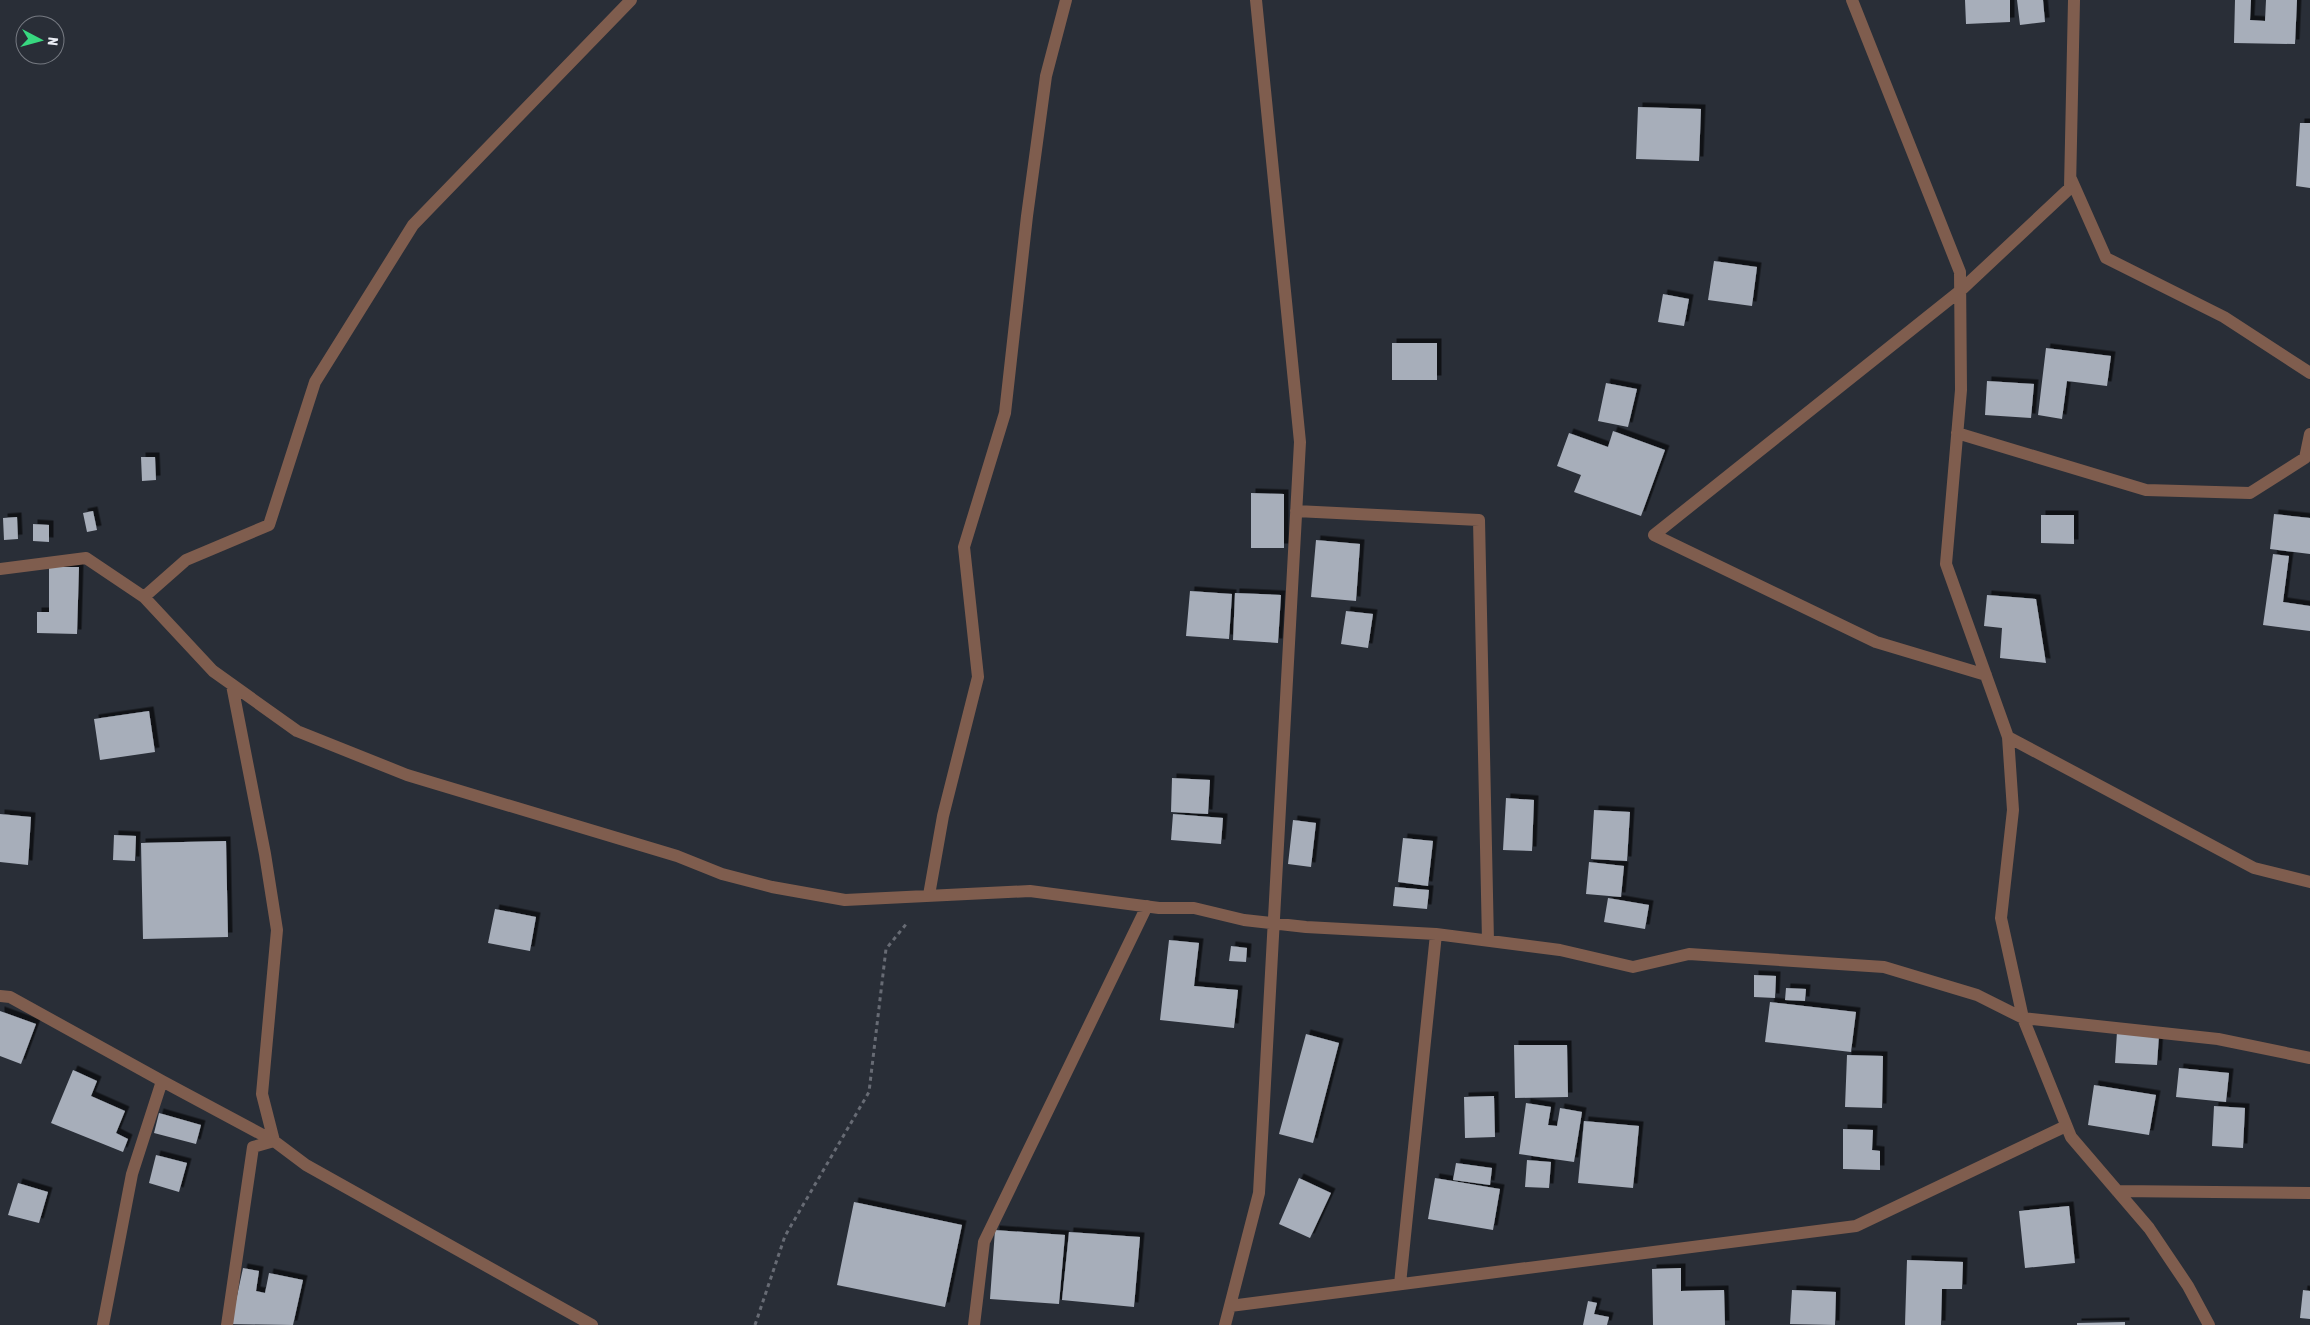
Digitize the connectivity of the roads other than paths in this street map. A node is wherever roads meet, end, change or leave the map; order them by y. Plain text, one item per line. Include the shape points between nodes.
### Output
1 (631, 0) edge
2 (1066, 0) edge
3 (1256, 0) edge
4 (1852, 0) edge
5 (2074, 0) edge
6 (2070, 177) junction
7 (1960, 292) junction
8 (2310, 373) edge
9 (1958, 433) junction
10 (2310, 434) edge
11 (1296, 511) junction
12 (0, 569) edge
13 (144, 596) junction
14 (1986, 675) junction
15 (232, 685) junction
16 (2008, 737) junction
17 (2310, 882) edge
18 (929, 895) junction
19 (1147, 906) junction
20 (1273, 923) junction
21 (1436, 934) junction
22 (1488, 941) junction
23 (0, 996) edge
24 (2023, 1018) junction
25 (2310, 1058) edge
26 (162, 1081) junction
27 (2066, 1126) junction
28 (274, 1141) junction
29 (2117, 1191) junction
30 (2310, 1193) edge
31 (1400, 1284) junction
32 (1230, 1306) junction
33 (104, 1325) edge
34 (227, 1325) edge
35 (592, 1325) edge
36 (974, 1325) edge
37 (1225, 1325) edge
38 (2209, 1325) edge

1 - 13 street via 413,225 315,382 269,524 186,560
2 - 18 street via 1046,76 1005,413 964,547 978,678 943,816
3 - 11 street via 1300,442
4 - 7 street via 1960,272
5 - 6 street
6 - 7 street via 2070,188
6 - 8 street via 2106,258 2224,317
7 - 9 street
7 - 14 street via 1654,535 1876,642
9 - 10 street via 2146,490 2250,493 2305,458
9 - 14 street via 1946,564
11 - 20 street
11 - 22 street via 1478,520
12 - 13 street via 86,558
13 - 15 street via 196,655
14 - 16 street
15 - 18 street via 297,731 407,775 678,856 722,874 845,900
15 - 28 street via 277,930 262,1094
16 - 17 street via 2254,868
16 - 24 street via 2013,810 2001,918
18 - 19 street via 1030,891
19 - 20 street via 1194,908
19 - 36 street via 984,1242
20 - 21 street
20 - 32 street via 1258,1193
21 - 22 street
21 - 31 street
22 - 24 street via 1560,950 1633,967 1689,954 1884,967 1977,995
23 - 26 street via 10,997
24 - 25 street via 2218,1039
24 - 27 street
26 - 28 street
26 - 33 street via 132,1174
27 - 29 street via 2071,1137
27 - 31 street via 1856,1226
28 - 34 street via 253,1147
28 - 35 street via 306,1165
29 - 30 street
29 - 38 street via 2149,1228 2188,1286
31 - 32 street
32 - 37 street

